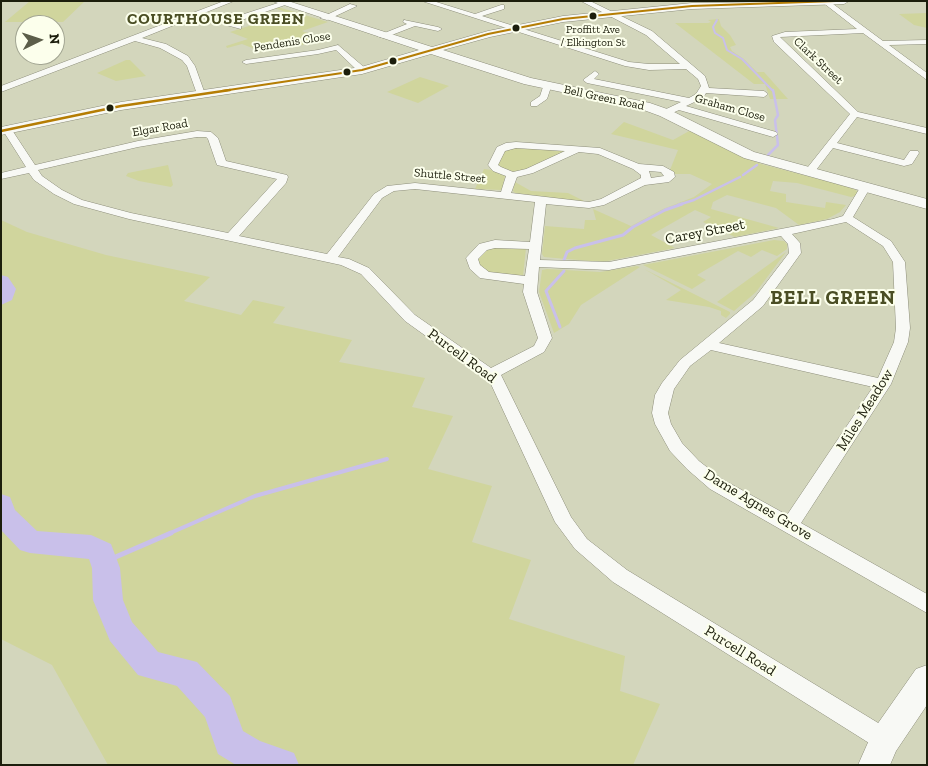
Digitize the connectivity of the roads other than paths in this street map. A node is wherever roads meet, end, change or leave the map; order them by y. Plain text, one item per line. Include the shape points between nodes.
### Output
1 (231, 1) edge
2 (335, 1) edge
3 (425, 1) edge
4 (444, 1) edge
5 (584, 1) edge
6 (825, 1) edge
7 (844, 1) edge
8 (281, 2) edge
9 (435, 4) junction
10 (501, 7) dead end
11 (609, 14) junction
12 (474, 16) junction
13 (324, 18) junction
14 (238, 27) dead end
15 (438, 29) dead end
16 (511, 29) junction
17 (864, 31) junction
18 (381, 36) junction
19 (134, 38) junction
20 (927, 42) edge
21 (881, 43) junction
22 (432, 52) junction
23 (246, 62) dead end
24 (690, 66) junction
25 (362, 70) junction
26 (595, 74) dead end
27 (927, 78) edge
28 (546, 87) junction
29 (1, 89) edge
30 (704, 90) junction
31 (201, 94) junction
32 (764, 94) dead end
33 (691, 101) junction
34 (534, 104) dead end
35 (679, 107) junction
36 (665, 113) junction
37 (855, 114) junction
38 (4, 130) edge
39 (927, 131) edge
40 (773, 134) dead end
41 (831, 145) junction
42 (578, 149) junction
43 (914, 153) dead end
44 (637, 167) junction
45 (32, 169) junction
46 (808, 172) junction
47 (512, 175) junction
48 (1, 176) edge
49 (643, 182) junction
50 (865, 188) junction
51 (505, 195) junction
52 (540, 199) junction
53 (927, 204) edge
54 (847, 218) junction
55 (785, 233) junction
56 (231, 237) junction
57 (534, 246) junction
58 (330, 259) junction
59 (533, 263) junction
60 (531, 281) junction
61 (708, 345) junction
62 (491, 374) junction
63 (883, 384) junction
64 (790, 524) junction
65 (927, 604) edge
66 (927, 679) edge
67 (880, 752) edge

1 - 19 street
2 - 13 street via 357,8
3 - 9 street
4 - 9 street
5 - 11 street
6 - 7 street
6 - 11 street via 682,7
6 - 17 street
8 - 13 street, Bell Green Road
8 - 14 street via 229,22
9 - 12 street
10 - 12 street
11 - 16 street
11 - 24 street via 649,33
12 - 16 street
13 - 18 street, Bell Green Road
15 - 18 street via 411,23
16 - 22 street
16 - 24 street via 633,65
17 - 21 street
17 - 37 street, Clark Street via 785,34 776,38
18 - 22 street, Bell Green Road
19 - 29 street
19 - 31 street via 163,46 185,58
20 - 21 street
21 - 27 street
22 - 25 street
22 - 28 street, Bell Green Road
23 - 25 street, Pendenis Close via 338,47
24 - 30 street via 702,78
25 - 31 street
26 - 33 street via 587,80
28 - 34 street via 544,97
28 - 36 street, Bell Green Road via 645,106
30 - 32 street
30 - 33 street
31 - 38 street via 121,106
33 - 35 street
35 - 36 street
35 - 40 street, Graham Close
36 - 46 street, Bell Green Road via 732,148
37 - 39 street
37 - 41 street
38 - 45 street, Purcell Road
41 - 43 street via 904,163
41 - 46 street
42 - 44 street via 600,151
42 - 47 street via 529,171
42 - 47 street via 506,146 493,165
44 - 49 street via 646,174
44 - 49 street, Shuttle Street via 662,169 670,175 664,180
45 - 48 street
45 - 56 street, Purcell Road via 47,185 78,202
45 - 56 street, Elgar Road via 138,144 208,134 213,138 221,163 283,177
46 - 50 street, Bell Green Road
47 - 51 street
49 - 52 street, Shuttle Street via 595,205
50 - 53 street, Bell Green Road
50 - 54 street
51 - 52 street, Shuttle Street
51 - 58 street, Shuttle Street via 415,186 391,188 378,196
52 - 57 street
54 - 55 street, Carey Street
54 - 63 street, Miles Meadow via 887,244 899,262 903,328
55 - 59 street, Carey Street via 609,266
55 - 61 street, Dame Agnes Grove via 794,243 795,254 758,303
56 - 58 street, Purcell Road
57 - 59 street
57 - 60 street via 495,244 483,247 472,258 474,266 486,275
58 - 62 street, Purcell Road via 365,271 410,318
59 - 60 street
60 - 62 street via 532,298 544,331 543,344
61 - 63 street
61 - 64 street, Dame Agnes Grove via 685,363 667,387 661,403 663,424 676,447 704,475
62 - 67 street, Purcell Road via 500,385 564,522 581,544 620,576
63 - 64 street, Miles Meadow
64 - 65 street, Dame Agnes Grove
66 - 67 street

